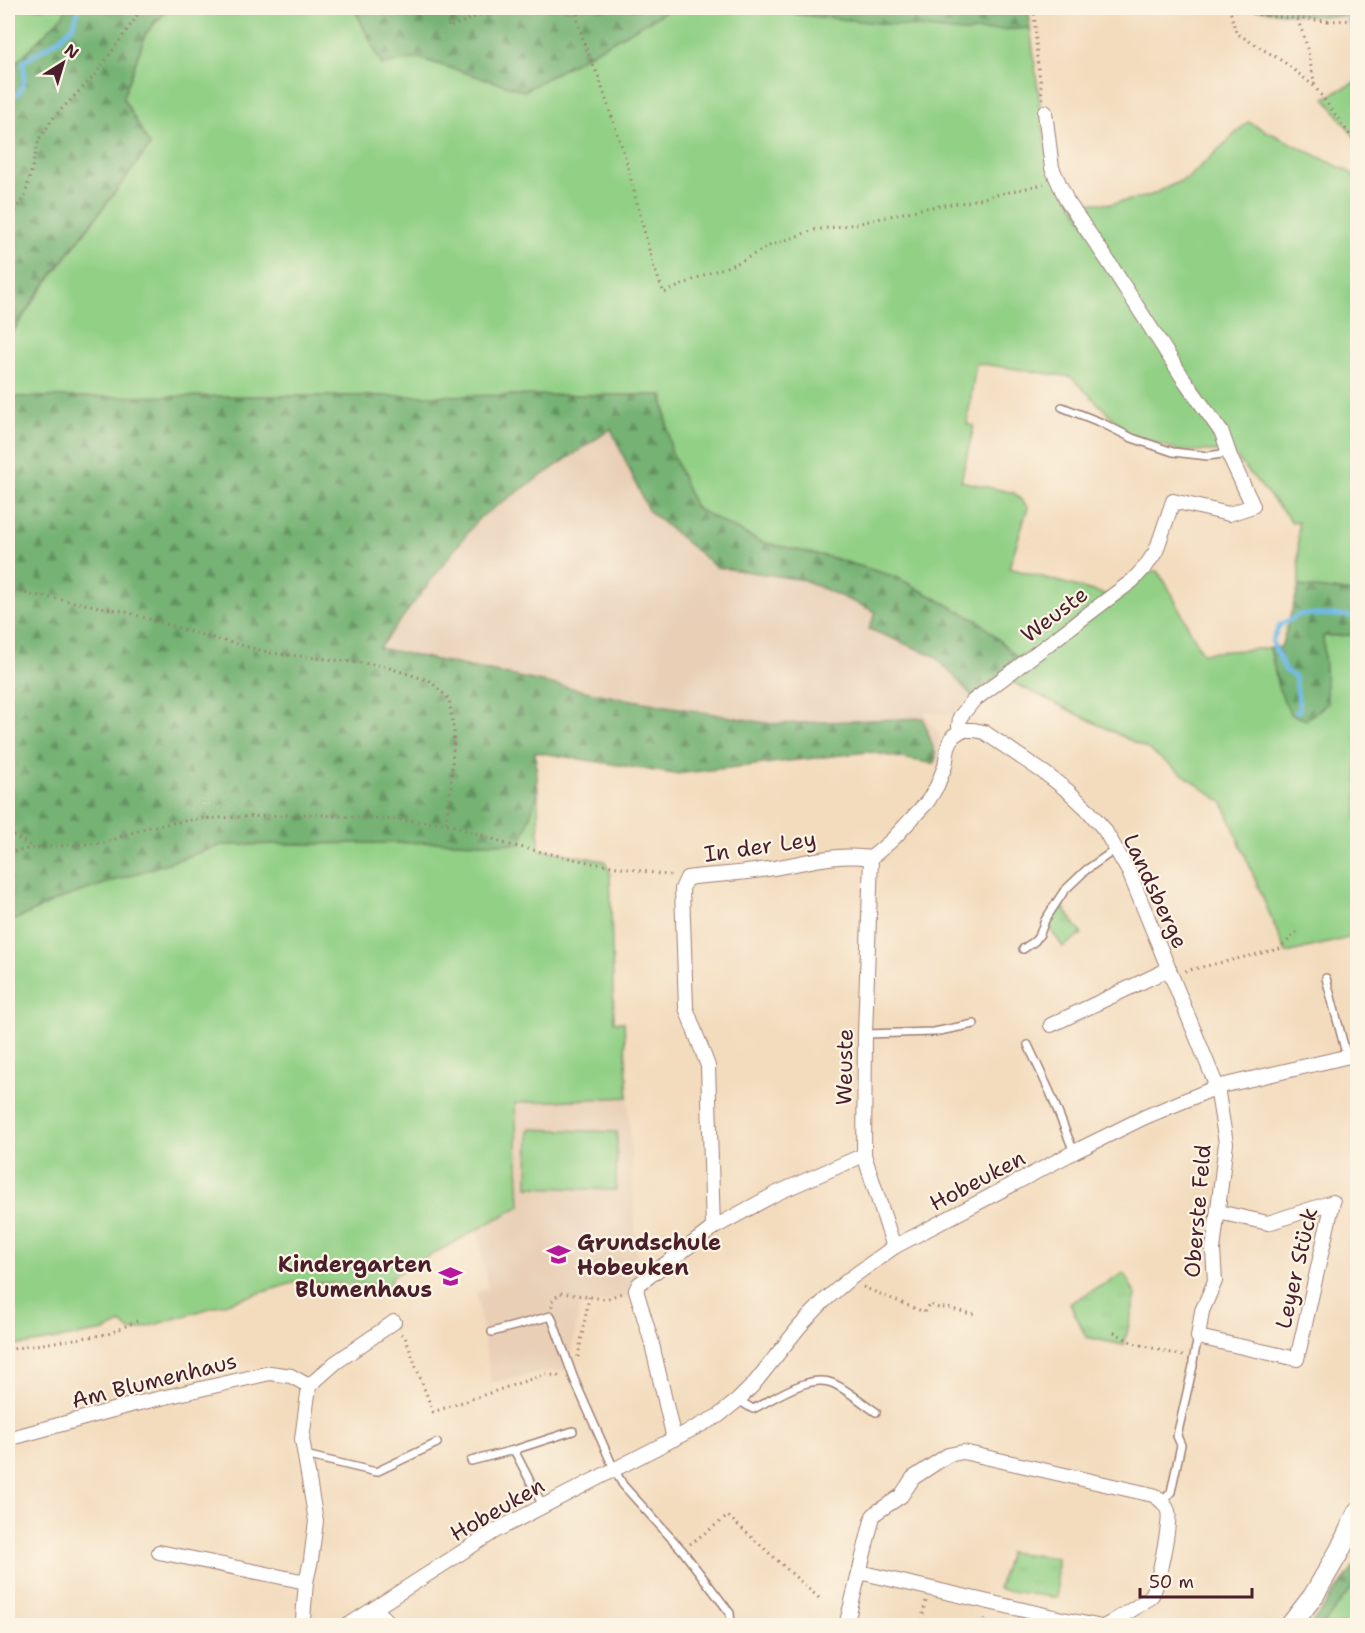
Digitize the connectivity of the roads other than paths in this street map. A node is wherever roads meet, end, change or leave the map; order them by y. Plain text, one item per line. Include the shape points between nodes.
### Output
1 (1045, 112) road end
2 (1062, 407) dead end
3 (1229, 453) junction
4 (962, 730) junction
5 (1116, 849) junction
6 (871, 858) junction
7 (1023, 950) dead end
8 (1170, 971) junction
9 (1326, 978) dead end
10 (974, 1024) dead end
11 (1051, 1025) dead end
12 (865, 1034) junction
13 (1028, 1045) dead end
14 (1352, 1056) edge
15 (1217, 1087) junction
16 (1074, 1152) junction
17 (864, 1155) junction
18 (1218, 1212) junction
19 (713, 1228) junction
20 (894, 1247) junction
21 (392, 1323) road end
22 (492, 1332) dead end
23 (1198, 1337) junction
24 (309, 1386) junction
25 (738, 1400) junction
26 (876, 1412) dead end
27 (573, 1431) dead end
28 (8, 1439) edge
29 (674, 1439) junction
30 (437, 1443) dead end
31 (514, 1450) junction
32 (305, 1455) junction
33 (471, 1461) dead end
34 (614, 1469) junction
35 (1163, 1501) junction
36 (543, 1506) junction
37 (1358, 1512) edge
38 (159, 1552) dead end
39 (859, 1572) junction
40 (306, 1582) junction
41 (375, 1608) junction
42 (306, 1626) edge
43 (347, 1626) edge
44 (392, 1626) edge
45 (731, 1626) edge
46 (846, 1626) edge
47 (1097, 1626) edge
48 (1104, 1626) edge
49 (1290, 1626) edge

1 - 3 street, Weuste via 1052,168 1067,201 1222,433
2 - 3 lane via 1173,452 1208,456
3 - 4 street, Weuste via 1252,506 1229,514 1173,501 1156,551 1146,566 1132,581 973,701 960,717
4 - 5 street, Landsberge via 984,732 1046,774 1086,808
4 - 6 street, Weuste via 953,736 945,766 928,801
5 - 7 lane via 1064,891 1040,934
5 - 8 street, Landsberge
6 - 12 street, Weuste
6 - 19 street, In der Ley via 841,855 687,878 682,889 686,1008 708,1066
8 - 11 street, Landsberge
8 - 15 street, Landsberge
9 - 14 lane
10 - 12 lane via 934,1032
12 - 17 street, Weuste
13 - 16 lane
14 - 15 street, Hobeuken
15 - 16 street, Hobeuken
15 - 18 street, Oberste Feld via 1226,1143
16 - 20 street, Hobeuken
17 - 19 street via 777,1193
17 - 20 street, Weuste
18 - 23 street, Oberste Feld via 1213,1250 1215,1281 1202,1311
18 - 23 street, Leyer Stück via 1268,1223 1333,1202 1297,1359
19 - 29 street via 631,1291 651,1340
20 - 25 street, Hobeuken via 824,1301
21 - 24 street via 334,1363
22 - 34 lane via 550,1316
23 - 35 lane via 1177,1436 1181,1445 1171,1492
24 - 28 street, Am Blumenhaus via 291,1376 270,1373
24 - 32 street via 302,1438
25 - 26 lane via 753,1409 802,1384 819,1380 833,1383
25 - 29 street, Hobeuken via 718,1416
27 - 31 lane
29 - 34 street, Hobeuken
30 - 32 lane via 376,1472
31 - 33 lane
31 - 36 lane
32 - 40 street via 315,1521
34 - 36 street, Hobeuken
34 - 45 lane via 623,1485 682,1550 730,1613
35 - 39 street via 1153,1495 954,1453 913,1478 901,1496 873,1516
35 - 48 street via 1169,1523 1155,1588 1148,1598
36 - 41 street, Hobeuken via 495,1531
37 - 49 main road via 1320,1586
38 - 40 street
39 - 46 street
39 - 47 street
40 - 42 street
41 - 43 street, Hobeuken
41 - 44 street

